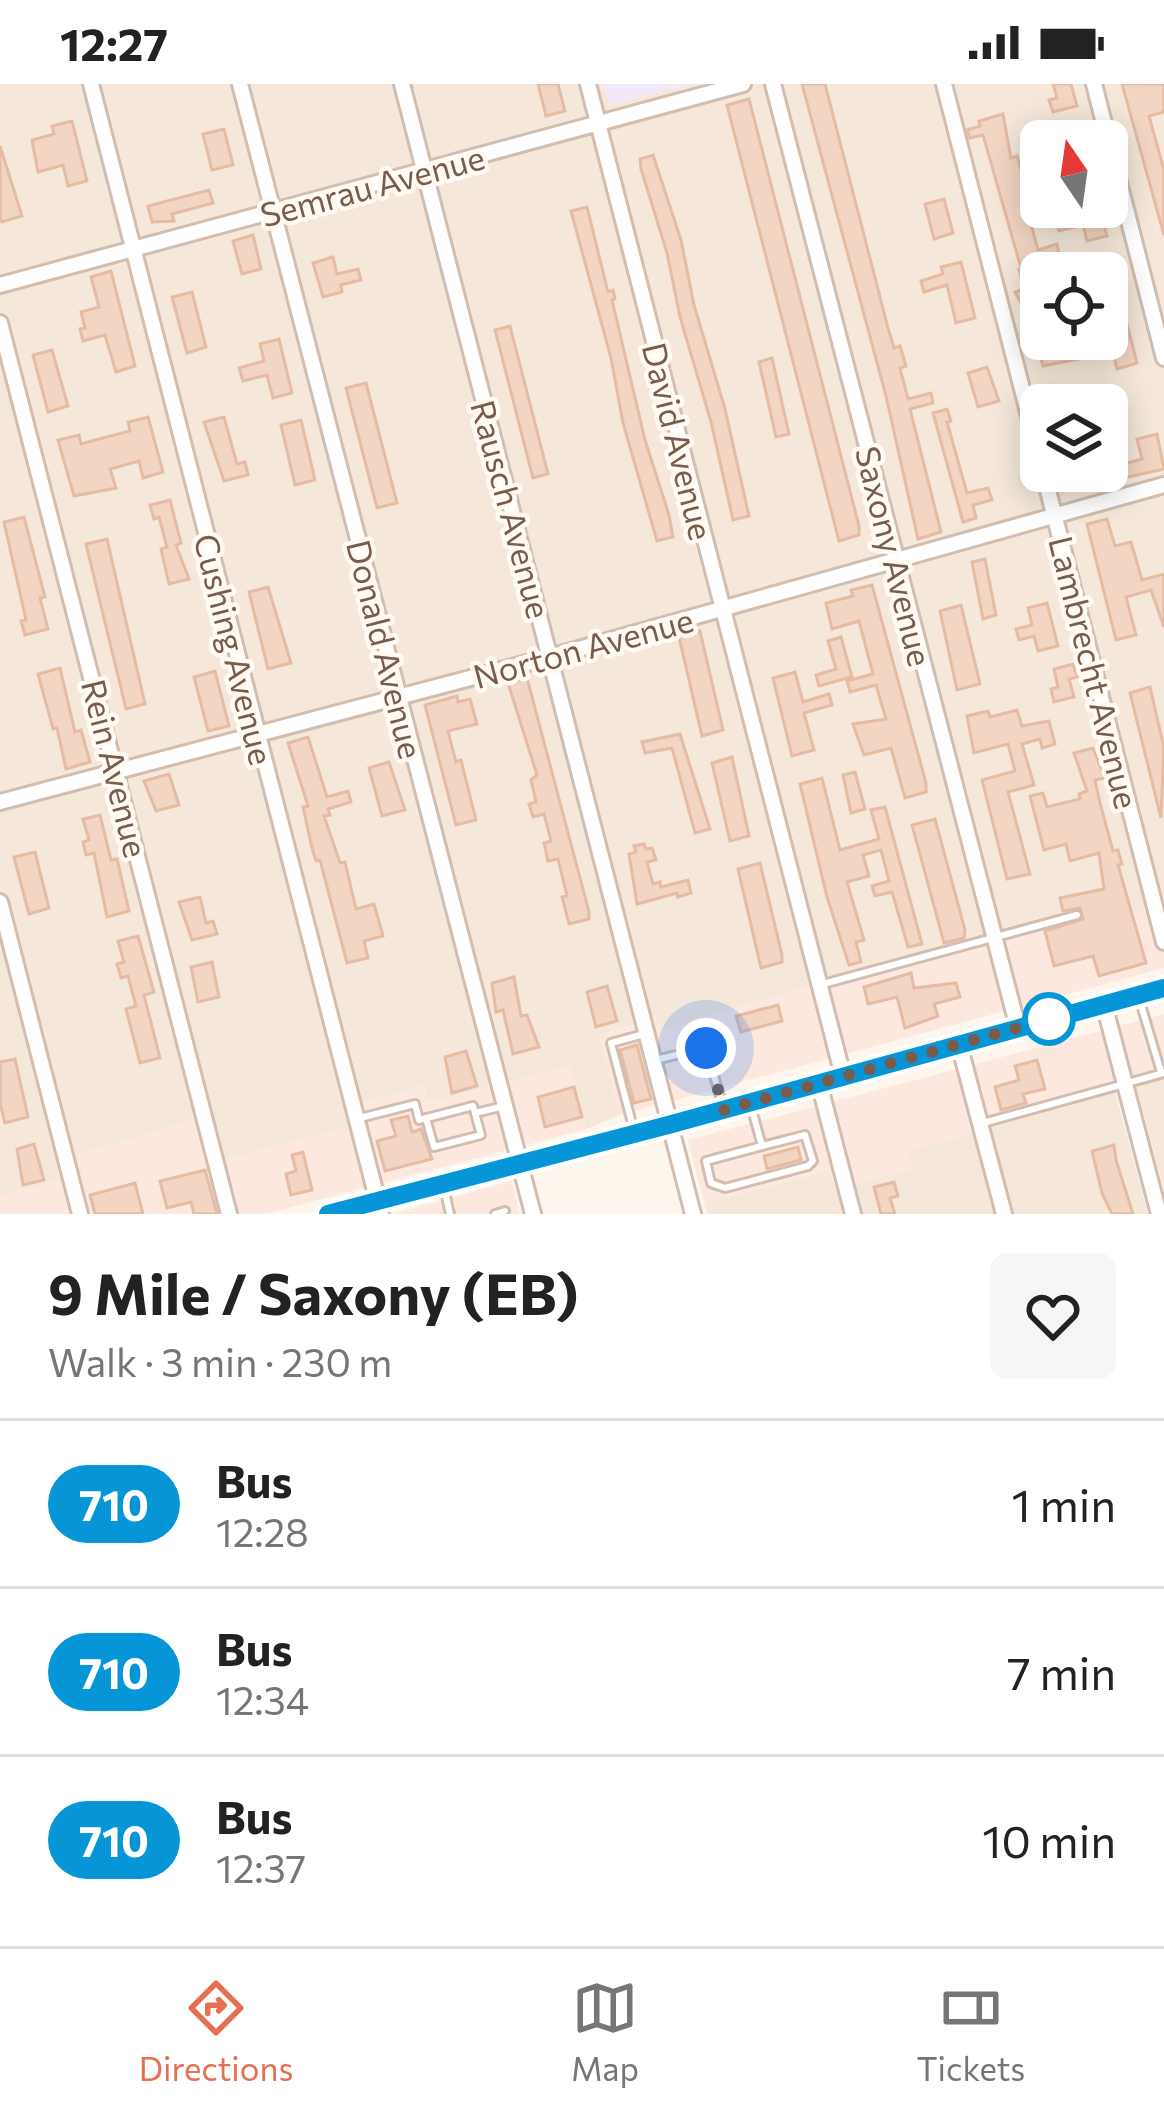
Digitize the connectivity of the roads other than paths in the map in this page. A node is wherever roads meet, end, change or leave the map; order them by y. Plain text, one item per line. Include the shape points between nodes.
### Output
1 (91, 84) edge
2 (240, 84) edge
3 (402, 84) edge
4 (588, 84) edge
5 (743, 84) edge
6 (773, 84) edge
7 (944, 84) edge
8 (1094, 84) edge
9 (598, 123) junction
10 (425, 171) junction
11 (273, 212) junction
12 (134, 249) junction
13 (0, 284) edge
14 (0, 323) edge
15 (1164, 358) edge
16 (1021, 384) edge
17 (1164, 485) edge
18 (1048, 492) edge
19 (1055, 517) junction
20 (896, 561) junction
21 (722, 609) junction
22 (550, 657) junction
23 (399, 697) junction
24 (257, 734) junction
25 (118, 772) junction
26 (0, 802) edge
27 (0, 902) edge
28 (1077, 915) dead end
29 (994, 938) junction
30 (1164, 942) edge
31 (819, 986) junction
32 (1164, 988) edge
33 (1138, 995) junction
34 (1104, 1004) junction
35 (1018, 1028) junction
36 (648, 1033) junction
37 (959, 1044) junction
38 (655, 1060) junction
39 (1162, 1073) edge
40 (843, 1076) junction
41 (819, 1083) junction
42 (1125, 1084) junction
43 (750, 1102) junction
44 (504, 1106) junction
45 (724, 1110) junction
46 (475, 1113) junction
47 (426, 1118) junction
48 (356, 1119) junction
49 (672, 1124) junction
50 (980, 1124) junction
51 (634, 1134) junction
52 (834, 1142) junction
53 (762, 1146) junction
54 (811, 1147) junction
55 (520, 1165) junction
56 (442, 1184) junction
57 (379, 1207) edge
58 (505, 1211) edge
59 (80, 1214) edge
60 (229, 1214) edge
61 (328, 1214) edge
62 (450, 1214) edge
63 (495, 1214) edge
64 (533, 1214) edge
65 (693, 1214) edge
66 (853, 1214) edge
67 (1004, 1214) edge
68 (1159, 1214) edge

1 - 12 street, Cushing Avenue
2 - 11 street, Donald Avenue
3 - 10 street, Rausch Avenue
4 - 9 street, David Avenue
5 - 9 street, Semrau Avenue
6 - 20 street, Saxony Avenue
7 - 16 street, Lambrecht Avenue
8 - 15 street
9 - 10 street, Semrau Avenue
9 - 21 street, David Avenue
10 - 11 street, Semrau Avenue
10 - 22 street, Rausch Avenue
11 - 12 street, Semrau Avenue
11 - 23 street, Donald Avenue
12 - 13 street, Semrau Avenue
12 - 24 street, Cushing Avenue
14 - 25 street, Rein Avenue
17 - 19 street, Norton Avenue
18 - 19 street, Lambrecht Avenue
19 - 20 street, Norton Avenue
19 - 30 street, Lambrecht Avenue
20 - 21 street, Norton Avenue
20 - 29 street, Saxony Avenue
21 - 22 street, Norton Avenue
21 - 31 street, David Avenue
22 - 23 street, Norton Avenue
22 - 36 street, Rausch Avenue
23 - 24 street, Norton Avenue
23 - 44 street, Donald Avenue
24 - 25 street, Norton Avenue
24 - 48 street, Cushing Avenue
25 - 26 street, Norton Avenue
25 - 60 street, Rein Avenue
27 - 59 street
28 - 29 lane
29 - 31 lane
29 - 35 street, Saxony Avenue
31 - 40 street, David Avenue
32 - 33 main road
33 - 34 main road
33 - 39 lane
34 - 35 main road
34 - 42 street
35 - 37 main road
36 - 38 street, Rausch Avenue
36 - 51 lane via 611,1043
37 - 40 main road
37 - 50 street
38 - 45 lane via 706,1048
38 - 49 street, Rausch Avenue
39 - 42 lane
40 - 41 main road
41 - 43 main road
41 - 52 street
42 - 50 lane
42 - 68 street
43 - 45 main road
43 - 53 lane
44 - 46 lane
44 - 55 street, Donald Avenue
45 - 49 main road
46 - 47 lane via 473,1106
46 - 47 lane via 481,1135 434,1148
47 - 48 lane via 419,1120 415,1104
48 - 57 street, Cushing Avenue
49 - 51 main road
49 - 65 street, Rausch Avenue
50 - 67 street
51 - 55 main road
52 - 54 lane
52 - 66 street
53 - 54 lane via 805,1136
53 - 54 lane via 706,1161 711,1183 725,1188 808,1166
55 - 56 main road
55 - 64 street, Donald Avenue
56 - 57 main road
56 - 62 lane
57 - 61 main road
58 - 63 lane

